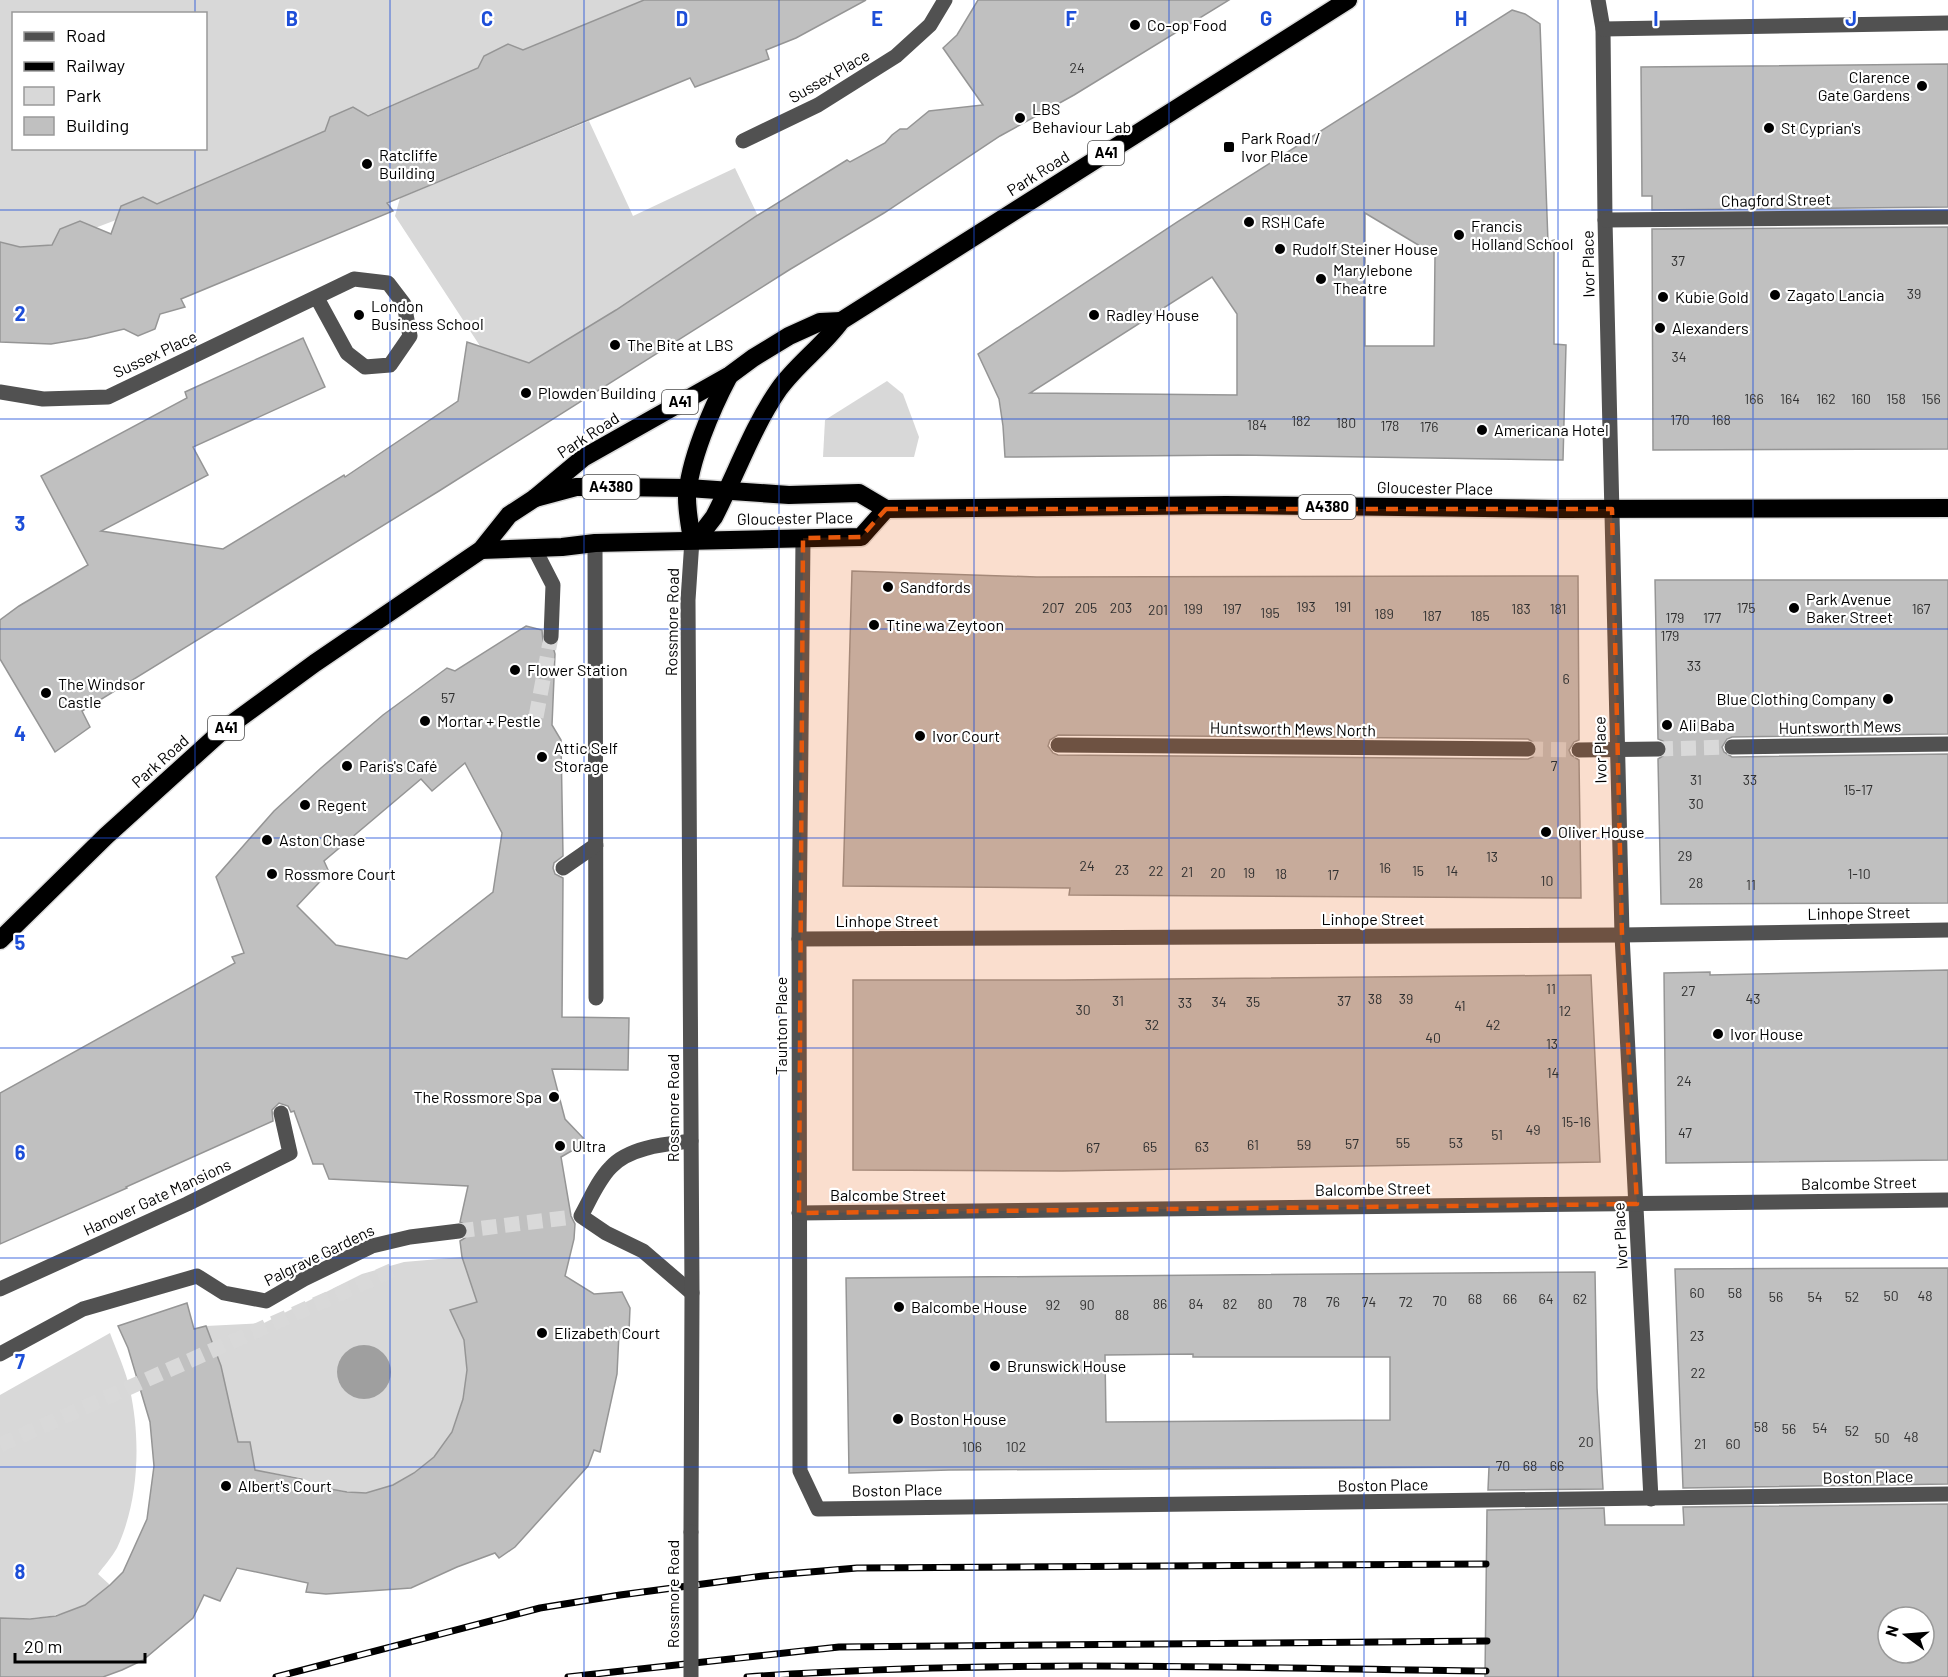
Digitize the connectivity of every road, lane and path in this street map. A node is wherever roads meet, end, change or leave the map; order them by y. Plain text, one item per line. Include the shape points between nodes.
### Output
1 (945, 0) edge
2 (1348, 0) edge
3 (1598, 0) edge
4 (1948, 23) edge
5 (1603, 29) junction
6 (743, 141) dead end
7 (1948, 216) edge
8 (1605, 220) junction
9 (316, 298) junction
10 (841, 321) junction
11 (730, 375) junction
12 (0, 392) edge
13 (688, 488) junction
14 (727, 492) junction
15 (535, 498) junction
16 (886, 508) junction
17 (1948, 508) edge
18 (1612, 509) junction
19 (803, 538) junction
20 (692, 540) junction
21 (595, 543) junction
22 (534, 548) junction
23 (481, 550) junction
24 (550, 637) tunnel mouth
25 (1948, 744) edge
26 (1058, 745) dead end
27 (1732, 747) tunnel mouth
28 (1528, 749) tunnel mouth
29 (1658, 749) tunnel mouth
30 (1579, 750) tunnel mouth
31 (1618, 750) junction
32 (596, 845) junction
33 (563, 868) dead end
34 (1948, 930) edge
35 (1622, 935) junction
36 (799, 939) junction
37 (0, 940) edge
38 (596, 998) dead end
39 (281, 1113) dead end
40 (691, 1141) junction
41 (1948, 1200) edge
42 (1637, 1204) junction
43 (799, 1213) junction
44 (459, 1231) tunnel mouth
45 (0, 1289) edge
46 (692, 1293) junction
47 (0, 1354) edge
48 (1948, 1494) edge
49 (1651, 1499) junction
50 (818, 1509) joint
51 (691, 1677) edge

1 - 6 street, Sussex Place via 930,26 868,76
2 - 10 highway, Park Road / A41
3 - 5 street, Ivor Place
4 - 5 street
5 - 8 street, Ivor Place
7 - 8 street, Chagford Street
8 - 18 street, Ivor Place
9 - 9 street, Sussex Place via 354,279 388,283 404,304 410,336 390,365 365,367 347,353
9 - 12 street, Sussex Place via 108,397 43,399
10 - 11 highway, Park Road / A41 via 820,322 805,328
10 - 14 highway, Park Road / A41 via 779,389
11 - 13 highway, Park Road via 708,422
11 - 15 highway, Park Road / A41 via 583,458
13 - 14 highway, Park Road / A4380
13 - 15 highway, Park Road / A4380 via 576,488
13 - 20 highway, Park Road
14 - 16 highway, Gloucester Place / A4380 via 859,493
14 - 20 highway, Park Road / A41 via 709,524
15 - 23 highway, Park Road / A41 via 509,515
16 - 18 highway, Gloucester Place / A4380
16 - 19 highway, Gloucester Place via 861,537
17 - 18 highway, Gloucester Place / A4380
18 - 31 street, Ivor Place
19 - 20 highway, Gloucester Place
19 - 36 street, Taunton Place
20 - 21 highway
20 - 40 street, Rossmore Road via 688,600
21 - 22 highway
21 - 32 street
22 - 23 highway
22 - 24 street via 553,585
23 - 37 highway, Park Road / A41 via 222,731 106,836
25 - 27 street, Huntsworth Mews
26 - 28 street, Huntsworth Mews North
29 - 31 street
30 - 31 street
31 - 35 street, Ivor Place
32 - 33 street
32 - 38 street
34 - 35 street, Linhope Street
35 - 36 street, Linhope Street
35 - 42 street, Ivor Place
36 - 43 street, Taunton Place
39 - 45 street, Hanover Gate Mansions via 290,1153
40 - 46 street, Rossmore Road
40 - 46 street via 664,1144 623,1158 610,1167 577,1216 643,1251
41 - 42 street, Balcombe Street
42 - 43 street, Balcombe Street
42 - 49 street, Ivor Place
43 - 50 street, Taunton Place via 800,1471
44 - 47 street, Palgrave Gardens via 372,1246 266,1301 225,1293 197,1276 83,1309
46 - 51 street, Rossmore Road, bridge
48 - 49 street, Boston Place
49 - 50 street, Boston Place

